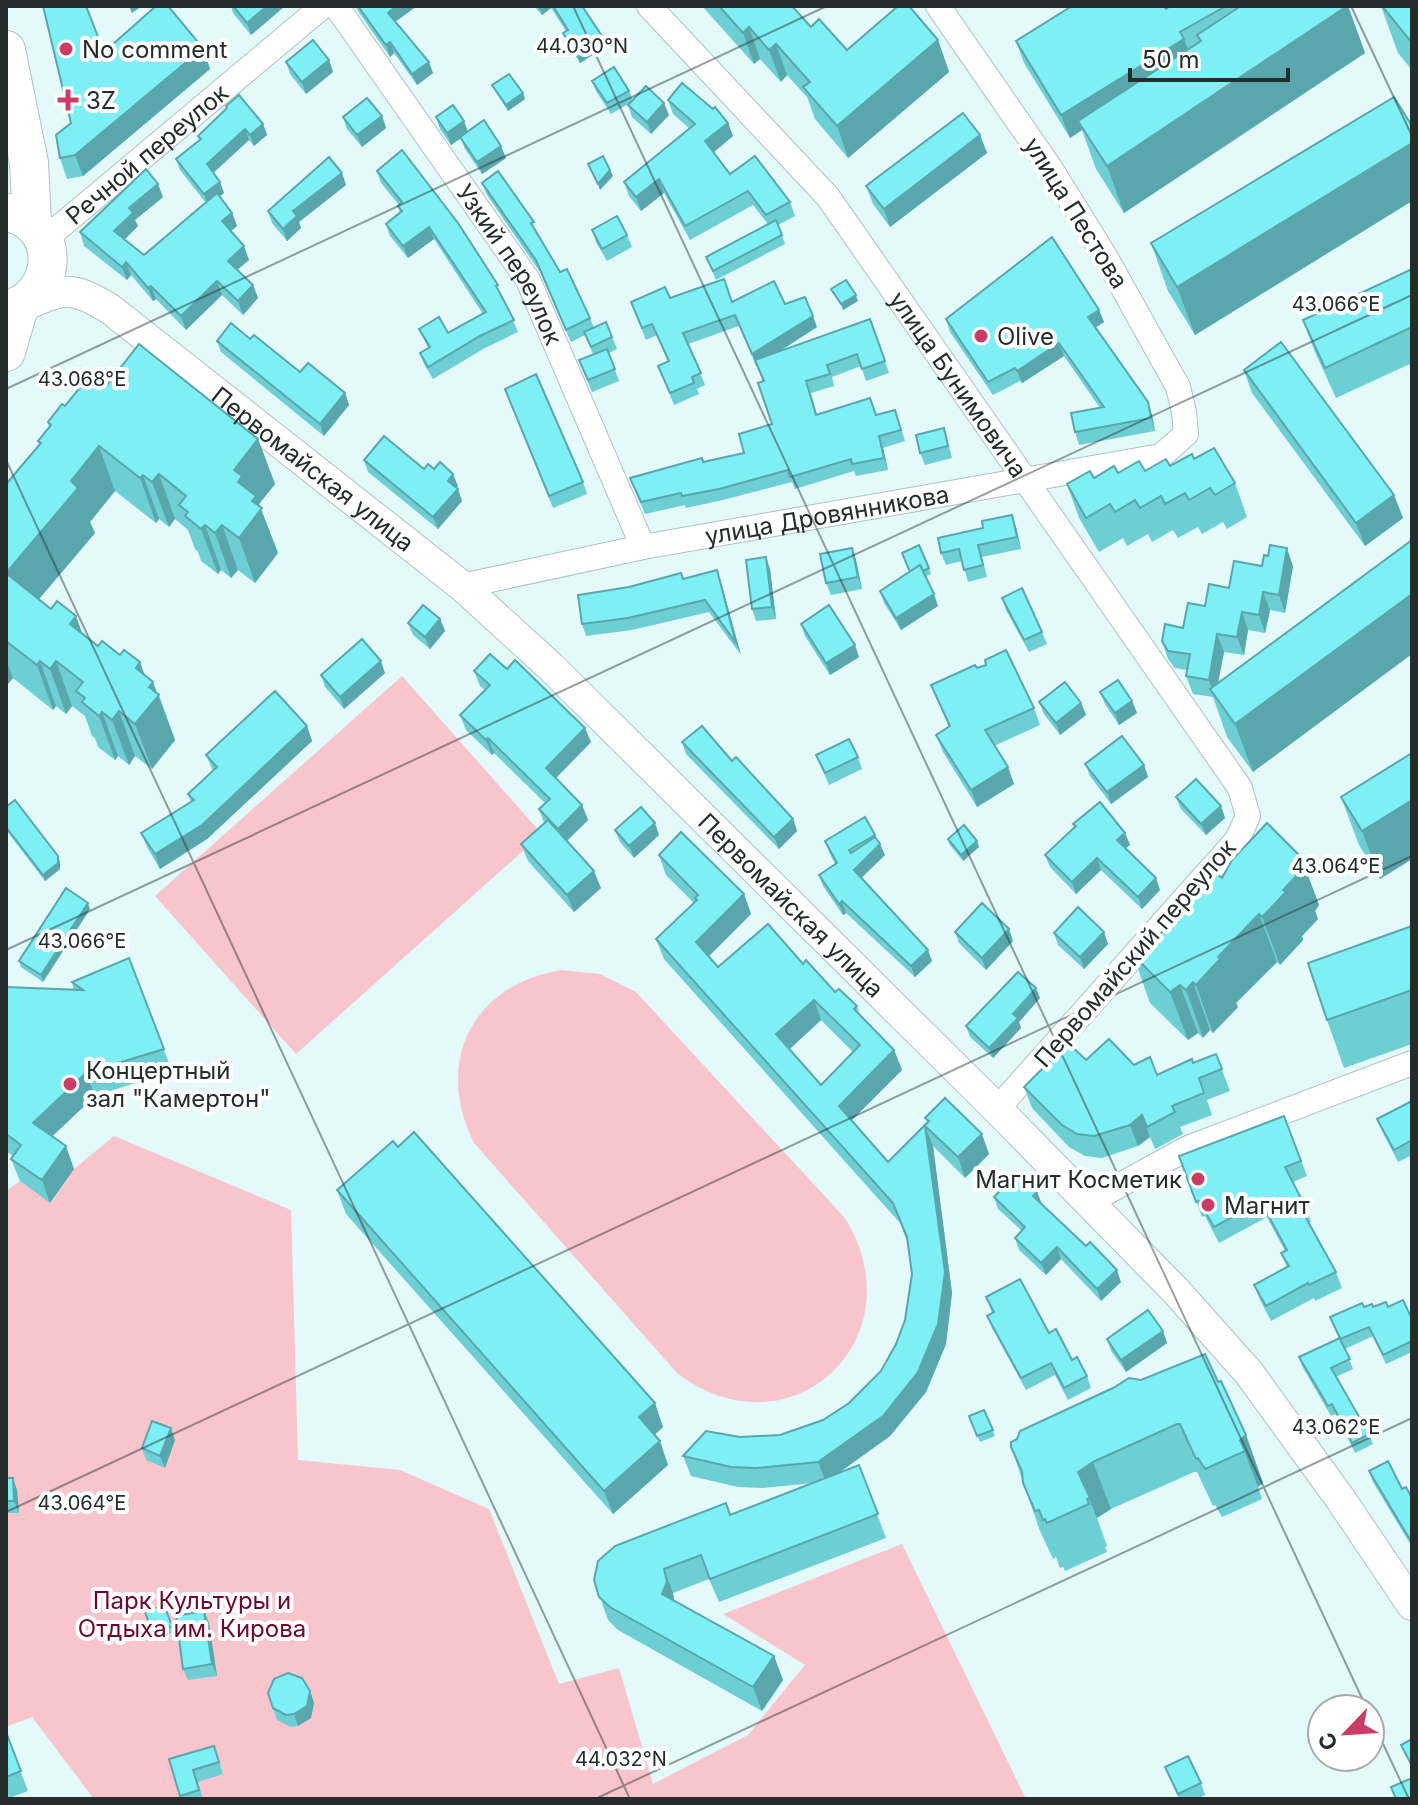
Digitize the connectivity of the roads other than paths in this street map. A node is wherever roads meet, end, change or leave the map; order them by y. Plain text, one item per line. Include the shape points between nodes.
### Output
1 (323, 6) edge
2 (336, 6) edge
3 (649, 6) edge
4 (938, 6) edge
5 (6, 50) edge
6 (27, 225) edge
7 (83, 293) junction
8 (12, 309) edge
9 (6, 352) edge
10 (1186, 434) joint
11 (1027, 481) junction
12 (643, 547) junction
13 (462, 586) junction
14 (1240, 788) joint
15 (1412, 1063) edge
16 (997, 1109) junction
17 (1089, 1202) junction
18 (1412, 1605) edge

1 - 6 street, Речной переулок
2 - 12 street, Узкий переулок via 528,280
3 - 11 street, улица Бунимовича via 828,197
4 - 10 street, улица Пестова via 1105,256 1178,387
5 - 6 main road via 29,163
6 - 7 street, Первомайская улица via 70,266
6 - 8 main road via 49,259 46,279 35,296
7 - 8 street via 59,291
7 - 13 street, Первомайская улица via 138,329
8 - 9 main road
10 - 11 street, улица Дровянникова via 1161,456
11 - 12 street, улица Дровянникова
11 - 14 street, улица Бунимовича
12 - 13 street, улица Дровянникова
13 - 16 street, Первомайская улица via 551,667
14 - 16 street, Первомайский переулок via 1248,816 1237,840
15 - 17 street via 1188,1148
16 - 17 street, Первомайская улица
17 - 18 street, Первомайская улица via 1249,1373

